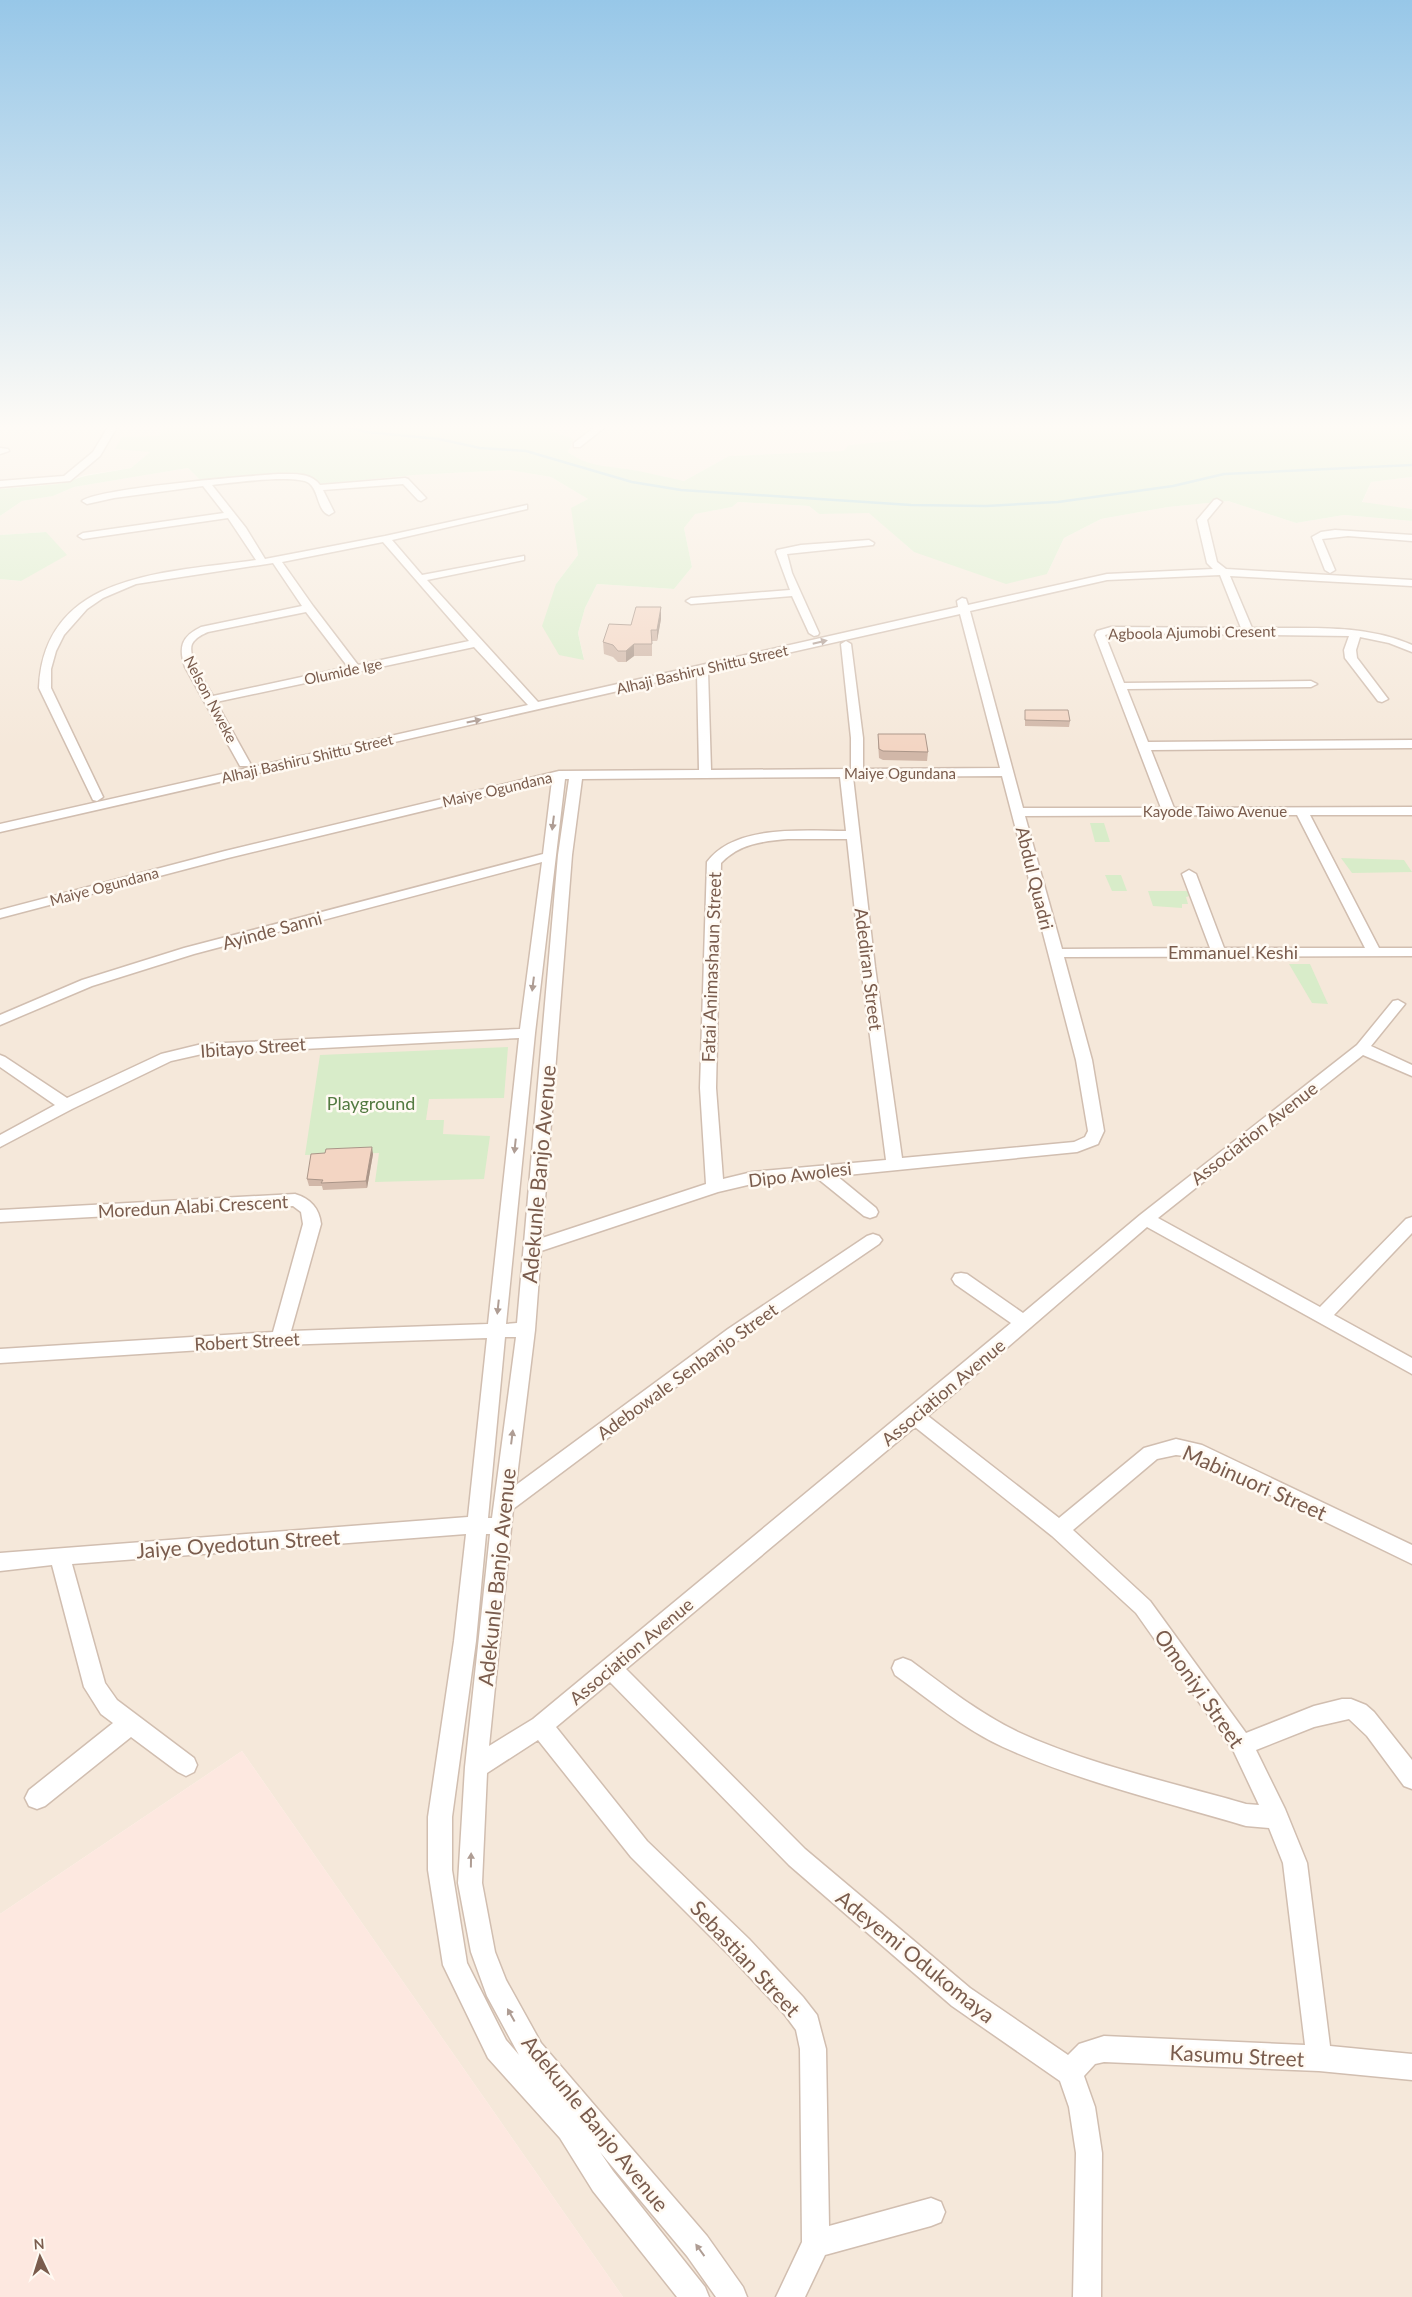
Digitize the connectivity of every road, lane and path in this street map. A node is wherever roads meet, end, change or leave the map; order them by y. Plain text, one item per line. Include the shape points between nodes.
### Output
1 (95, 534) edge
2 (245, 534) edge
3 (406, 534) edge
4 (1205, 534) edge
5 (1327, 534) edge
6 (1355, 534) edge
7 (82, 536) dead end
8 (1412, 538) edge
9 (385, 539) junction
10 (869, 543) dead end
11 (520, 558) dead end
12 (276, 560) junction
13 (262, 562) junction
14 (1215, 566) junction
15 (1330, 570) junction
16 (1224, 574) junction
17 (1412, 576) edge
18 (420, 578) junction
19 (1412, 583) edge
20 (796, 593) junction
21 (691, 601) dead end
22 (964, 605) junction
23 (308, 608) junction
24 (1248, 631) junction
25 (814, 633) junction
26 (1356, 633) junction
27 (476, 643) junction
28 (846, 644) dead end
29 (1412, 649) edge
30 (355, 668) junction
31 (702, 669) junction
32 (1311, 684) dead end
33 (1120, 686) junction
34 (1382, 699) dead end
35 (210, 700) junction
36 (531, 703) junction
37 (1412, 744) edge
38 (1144, 746) junction
39 (244, 763) junction
40 (1008, 772) junction
41 (852, 773) junction
42 (568, 774) junction
43 (705, 774) junction
44 (97, 797) junction
45 (1169, 811) junction
46 (1301, 811) junction
47 (1019, 812) junction
48 (1412, 812) edge
49 (0, 820) edge
50 (0, 828) edge
51 (852, 835) junction
52 (549, 856) junction
53 (1189, 874) dead end
54 (0, 914) edge
55 (1374, 952) junction
56 (1412, 952) edge
57 (1219, 953) junction
58 (1054, 954) junction
59 (1398, 1004) dead end
60 (0, 1020) edge
61 (527, 1033) junction
62 (1362, 1048) junction
63 (0, 1060) edge
64 (1412, 1070) edge
65 (66, 1105) junction
66 (0, 1142) edge
67 (1077, 1147) joint
68 (895, 1164) junction
69 (820, 1171) junction
70 (715, 1187) junction
71 (870, 1212) dead end
72 (0, 1216) edge
73 (1146, 1219) junction
74 (1412, 1223) edge
75 (873, 1240) dead end
76 (532, 1248) junction
77 (961, 1279) dead end
78 (1322, 1316) junction
79 (1024, 1323) junction
80 (526, 1330) junction
81 (495, 1331) junction
82 (280, 1338) junction
83 (0, 1356) edge
84 (1412, 1367) edge
85 (916, 1416) junction
86 (503, 1505) junction
87 (476, 1525) junction
88 (501, 1527) junction
89 (1059, 1530) junction
90 (1412, 1555) edge
91 (60, 1556) junction
92 (0, 1562) edge
93 (610, 1668) junction
94 (903, 1668) dead end
95 (131, 1723) junction
96 (541, 1726) junction
97 (1242, 1745) junction
98 (186, 1765) dead end
99 (476, 1768) junction
100 (1412, 1778) edge
101 (37, 1798) dead end
102 (1276, 1817) junction
103 (1320, 2058) junction
104 (1412, 2067) edge
105 (1070, 2072) junction
106 (931, 2212) dead end
107 (816, 2244) junction
108 (694, 2297) edge
109 (733, 2297) edge
110 (790, 2297) edge
111 (1087, 2297) edge

1 - 7 street
2 - 13 street
3 - 9 street
4 - 14 street
5 - 15 street via 1317,537 1317,541
6 - 8 street
9 - 12 street
9 - 18 street
10 - 20 street via 781,552
11 - 18 street
12 - 13 street
12 - 23 street
13 - 44 street via 164,575 116,586 82,608 66,624 51,647 44,670 45,688
14 - 15 street, Alhaji Bashiru Shittu Street
14 - 16 street
14 - 22 street, Alhaji Bashiru Shittu Street via 1118,570
15 - 17 street, Alhaji Bashiru Shittu Street
16 - 19 street, Alhaji Bashiru Shittu Street
16 - 22 street, Alhaji Bashiru Shittu Street via 1107,577
16 - 24 street
18 - 27 street
20 - 21 street
20 - 25 street
22 - 25 street, Alhaji Bashiru Shittu Street
31 -> 22 street, Alhaji Bashiru Shittu Street
22 - 40 street, Abdul Quadri
23 - 30 street
23 - 35 street, Nelson Nweke via 218,625 194,634 185,652
24 - 26 street, Agboola Ajumobi Cresent
24 - 33 street, Agboola Ajumobi Cresent via 1104,630 1100,636
25 - 36 street, Alhaji Bashiru Shittu Street
26 - 29 street, Agboola Ajumobi Cresent via 1392,640
26 - 34 street via 1349,654
27 - 30 street, Olumide Ige
27 - 36 street
28 - 41 street, Adediran Street via 857,738
30 - 35 street, Olumide Ige
31 - 36 street, Alhaji Bashiru Shittu Street
31 - 43 street
32 - 33 street
33 - 38 street, Agboola Ajumobi Cresent
35 - 39 street, Nelson Nweke
36 - 39 street, Alhaji Bashiru Shittu Street
50 -> 36 street, Alhaji Bashiru Shittu Street
37 - 38 street
38 - 45 street, Agboola Ajumobi Cresent
39 - 44 street, Alhaji Bashiru Shittu Street
40 - 41 street, Maiye Ogundana
40 - 47 street, Abdul Quadri
41 - 43 street, Maiye Ogundana
41 - 51 street, Adediran Street
42 - 43 street, Maiye Ogundana
42 -> 52 street, Adekunle Banjo Avenue
42 - 54 street, Maiye Ogundana via 225,854
42 - 76 street, Adekunle Banjo Avenue via 565,856
44 - 49 street, Alhaji Bashiru Shittu Street
45 - 46 street, Kayode Taiwo Avenue
45 - 47 street, Kayode Taiwo Avenue
46 - 48 street, Kayode Taiwo Avenue
46 - 55 street
47 - 58 street, Abdul Quadri
51 - 68 street, Adediran Street
51 - 70 street, Fatai Animashaun Street via 770,837 727,850 714,862 708,1088
52 - 60 street, Ayinde Sanni via 87,982
52 -> 61 street, Adekunle Banjo Avenue
53 - 57 street
55 - 56 street, Emmanuel Keshi
55 - 57 street, Emmanuel Keshi
57 - 58 street, Emmanuel Keshi
58 - 67 street, Abdul Quadri via 1084,1060 1096,1131 1092,1140
59 - 62 street, Association Avenue
61 - 65 street, Ibitayo Street via 202,1049 166,1057
61 -> 81 street, Adekunle Banjo Avenue
62 - 64 street
62 - 73 street, Association Avenue
63 - 65 street
65 - 66 street, Ibitayo Street
67 - 68 street, Dipo Awolesi
68 - 69 street, Dipo Awolesi
69 - 70 street, Dipo Awolesi via 752,1178
69 - 71 street
70 - 76 street, Dipo Awolesi
72 - 82 street, Moredun Alabi Crescent via 295,1200 304,1203 311,1213 312,1224
73 - 78 street
73 - 79 street, Association Avenue
74 - 78 street
75 - 86 street, Adebowale Senbanjo Street via 734,1334
76 - 80 street, Adekunle Banjo Avenue
77 - 79 street
78 - 84 street
79 - 85 street, Association Avenue
80 - 81 street, Robert Street
86 -> 80 street, Adekunle Banjo Avenue
81 - 82 street, Robert Street
81 - 87 street, Adekunle Banjo Avenue
82 - 83 street, Robert Street
85 - 89 street, Omoniyi Street
85 - 93 street, Association Avenue
86 - 88 street, Adekunle Banjo Avenue
87 - 88 street, Jaiye Oyedotun Street
87 - 91 street, Jaiye Oyedotun Street
87 - 108 street, Adekunle Banjo Avenue via 465,1641 440,1817 440,1870 455,1965 497,2049 569,2129 603,2181
88 - 99 street, Adekunle Banjo Avenue
89 - 90 street, Mabinuori Street via 1151,1453 1176,1446 1195,1450
89 - 97 street, Omoniyi Street via 1143,1607
91 - 92 street, Jaiye Oyedotun Street
91 - 95 street via 95,1687 109,1706
93 - 96 street, Association Avenue
93 - 105 street, Adeyemi Odukomaya via 797,1858 961,1997
94 - 102 street via 956,1707 1010,1738 1106,1775 1246,1815
95 - 98 street
95 - 101 street
96 - 99 street, Association Avenue
96 - 107 street, Sebastian Street via 640,1848 740,1948 808,2024 813,2049
97 - 100 street via 1335,1709 1352,1709 1368,1720
97 - 102 street, Omoniyi Street
109 -> 99 street, Adekunle Banjo Avenue via 697,2246 532,2052 496,1987 483,1952 470,1883
102 - 103 street, Omoniyi Street via 1295,1862
103 - 104 street, Kasumu Street
103 - 105 street, Kasumu Street via 1104,2049 1088,2053
105 - 111 street via 1082,2107 1089,2153
106 - 107 street
107 - 110 street, Sebastian Street

